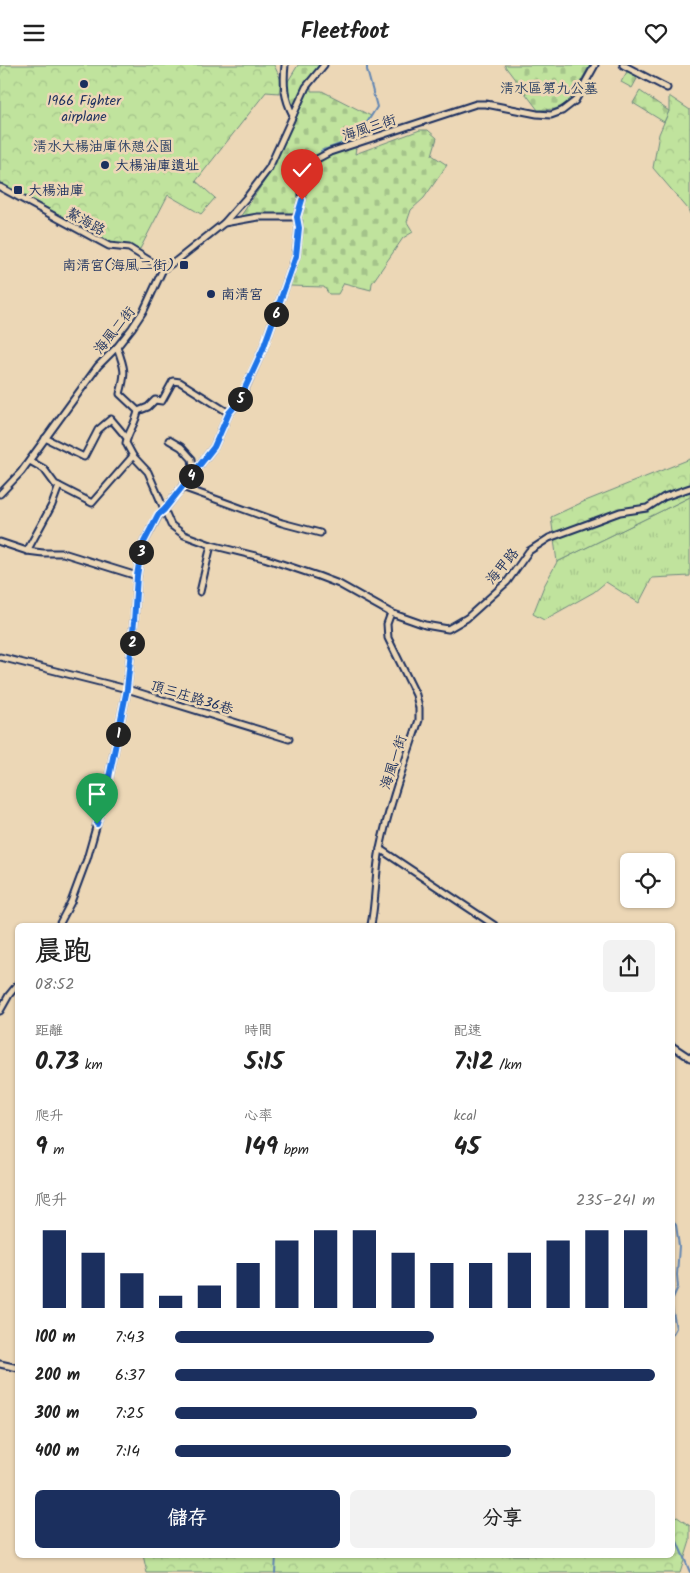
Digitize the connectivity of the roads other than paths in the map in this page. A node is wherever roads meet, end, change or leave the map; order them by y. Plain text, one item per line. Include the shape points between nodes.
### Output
1 (285, 65) edge
2 (324, 65) edge
3 (595, 65) edge
4 (623, 65) edge
5 (667, 88) dead end
6 (293, 115) junction
7 (0, 187) edge
8 (297, 217) junction
9 (224, 223) junction
10 (163, 269) junction
11 (117, 347) junction
12 (138, 411) junction
13 (229, 413) junction
14 (45, 438) junction
15 (127, 439) junction
16 (169, 440) dead end
17 (132, 456) junction
18 (30, 461) junction
19 (194, 473) junction
20 (59, 486) junction
21 (182, 487) junction
22 (690, 487) edge
23 (0, 494) edge
24 (164, 510) junction
25 (320, 533) dead end
26 (0, 542) edge
27 (211, 545) junction
28 (27, 551) junction
29 (137, 576) junction
30 (200, 593) dead end
31 (391, 613) junction
32 (0, 657) edge
33 (127, 689) junction
34 (289, 739) dead end
35 (380, 849) junction
36 (60, 923) edge
37 (371, 923) edge
38 (491, 923) edge
39 (15, 989) edge
40 (0, 1011) edge
41 (675, 1048) edge
42 (690, 1058) edge
43 (0, 1364) edge
44 (15, 1368) edge

1 - 6 street via 284,91
2 - 6 street via 306,87
3 - 8 street, 海風三街 via 575,101 551,115 476,104 330,152 309,166
4 - 5 street
6 - 9 street via 269,168
7 - 10 street, 鰲海路 via 110,246 129,248
8 - 9 street via 258,217
8 - 13 street, 海風三街 via 296,256 290,275 263,349 239,401
9 - 10 street
10 - 11 street, 海風二街 via 144,309
11 - 12 street via 125,375 120,394
11 - 14 street, 海風二街 via 98,366
12 - 13 street via 155,400 162,401 173,381 180,381
12 - 15 street
13 - 19 street, 海風三街 via 214,447
14 - 15 street via 84,457 98,430 111,419
14 - 18 street, 海風二街
15 - 17 street
16 - 19 street via 192,459
17 - 20 street via 92,503
17 - 24 street via 148,472
18 - 20 street via 44,469
18 - 23 street, 海風二街
19 - 21 street, 海風三街
20 - 28 street
21 - 24 street, 海風三街
21 - 25 street via 282,523
22 - 31 street, 海甲路 via 647,508 620,512 549,538 529,551 507,582 467,618 448,629
24 - 27 street via 171,525 184,535
24 - 29 street, 海風三街 via 144,542
26 - 28 street
27 - 30 street
27 - 31 street via 332,581
28 - 29 street via 63,553
29 - 33 street, 海風三街
31 - 35 street, 海風一街 via 387,624 388,638 416,695 419,720
32 - 33 street, 頂三庄路36巷
33 - 34 street, 頂三庄路36巷
33 - 36 street, 海風三街 via 106,792 92,841 72,902
35 - 37 street, 海風一街
35 - 38 street
39 - 40 street
41 - 42 street
43 - 44 street

